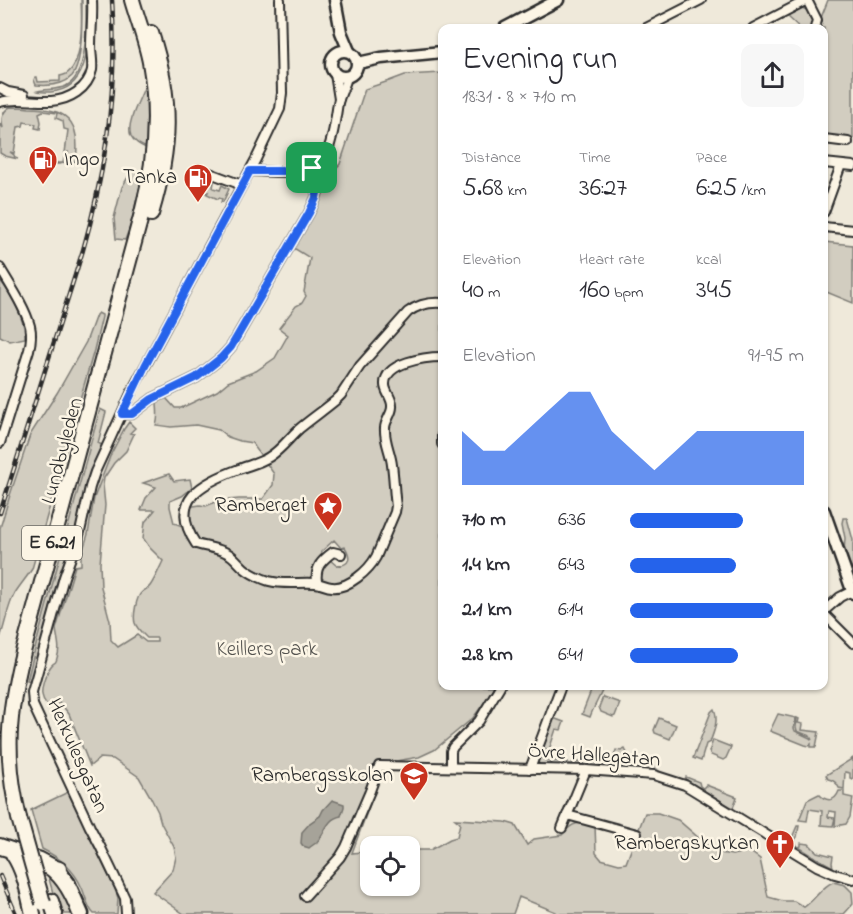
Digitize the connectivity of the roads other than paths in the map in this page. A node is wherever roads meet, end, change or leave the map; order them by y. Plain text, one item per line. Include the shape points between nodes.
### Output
1 (92, 0) edge
2 (132, 0) edge
3 (141, 0) edge
4 (280, 0) edge
5 (335, 0) edge
6 (558, 0) edge
7 (700, 0) edge
8 (807, 0) edge
9 (513, 24) edge
10 (654, 24) edge
11 (761, 24) edge
12 (817, 24) edge
13 (344, 51) junction
14 (438, 52) edge
15 (91, 58) junction
16 (358, 63) junction
17 (335, 74) junction
18 (347, 77) junction
19 (0, 88) edge
20 (339, 99) junction
21 (0, 101) edge
22 (828, 138) edge
23 (848, 141) dead end
24 (828, 164) edge
25 (841, 165) junction
26 (853, 166) edge
27 (312, 168) junction
28 (199, 169) dead end
29 (250, 171) junction
30 (242, 184) junction
31 (828, 201) edge
32 (828, 227) edge
33 (853, 230) edge
34 (0, 268) edge
35 (438, 303) edge
36 (438, 358) edge
37 (122, 414) junction
38 (0, 443) edge
39 (828, 522) edge
40 (341, 554) dead end
41 (317, 582) junction
42 (853, 592) edge
43 (828, 609) edge
44 (828, 617) edge
45 (853, 643) edge
46 (498, 690) edge
47 (560, 690) edge
48 (451, 766) junction
49 (530, 769) junction
50 (586, 770) junction
51 (567, 815) junction
52 (23, 817) junction
53 (561, 828) dead end
54 (637, 834) dead end
55 (0, 843) edge
56 (6, 852) edge
57 (42, 866) junction
58 (59, 869) junction
59 (24, 878) junction
60 (853, 879) edge
61 (121, 890) junction
62 (306, 896) dead end
63 (49, 908) edge
64 (33, 914) edge
65 (77, 914) edge
66 (83, 914) edge
67 (121, 914) edge
68 (126, 914) edge

1 - 15 street
2 - 52 highway, Lundbyleden / E 6.21 via 153,82 151,171 11,705 12,780
3 - 52 highway, Lundbyleden / E 6.21 via 164,82 165,157 24,680 16,745
4 - 29 street, Herkulesgatan via 282,102
5 - 13 street
6 - 9 street
7 - 10 street
8 - 11 street
8 - 12 street
13 - 16 street via 355,55
13 - 17 street via 332,57
14 - 16 street
15 - 19 street via 79,86 70,92 32,96
15 - 21 street via 89,77 73,95 48,101
16 - 18 street via 355,72
17 - 18 street
17 - 20 street
18 - 20 street
19 - 21 street
20 - 27 street via 325,156
22 - 23 street
24 - 25 street
25 - 26 street
25 - 31 street
27 - 29 street
27 - 37 street via 319,183 316,198 231,347 197,377 152,399 132,414
28 - 30 street
29 - 30 street, Herkulesgatan
30 - 37 street, Herkulesgatan
32 - 33 street
34 - 38 street via 26,316 31,339
35 - 41 street via 424,304 408,312 336,400 299,429 280,450 202,487 186,506 187,528 196,544 228,553 244,568 268,580
36 - 41 street via 405,363 388,374 385,384 392,406 385,434 393,465 396,506 376,557 363,574 346,584 338,587
37 - 61 street, Herkulesgatan via 90,487 32,698
39 - 42 street
40 - 41 street via 333,552 320,563
42 - 43 street via 840,597
44 - 45 street
46 - 48 street via 478,721 453,747
47 - 49 street
48 - 49 street, Övre Hallegatan
48 - 62 street, Övre Hallegatan via 379,766 340,857
49 - 50 street, Övre Hallegatan
50 - 51 street
50 - 60 street, Övre Hallegatan via 654,775 685,785 817,866
51 - 53 street
51 - 54 street
52 - 63 highway, Lundbyleden / E 6.21, bridge
55 - 58 street via 40,857
56 - 57 street
56 - 59 highway via 19,865
57 - 58 highway
57 - 59 highway via 31,869
57 - 65 street via 68,892
58 - 66 street
59 - 64 highway
61 - 67 street, Herkulesgatan
61 - 68 street, Herkulesgatan

